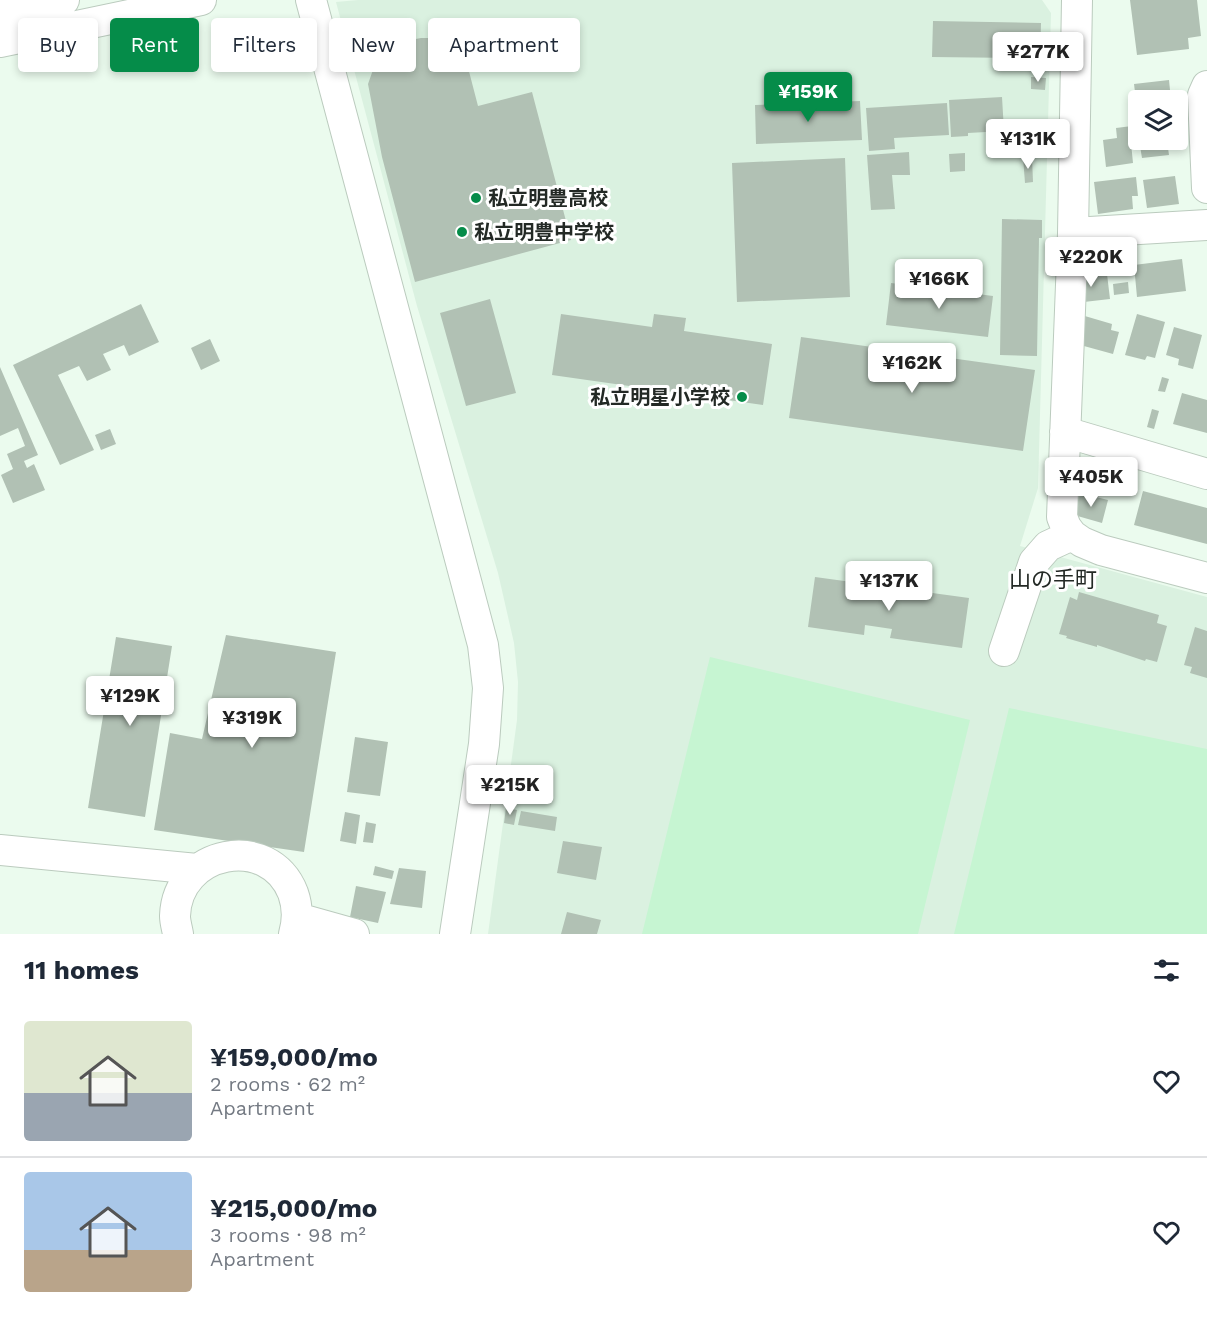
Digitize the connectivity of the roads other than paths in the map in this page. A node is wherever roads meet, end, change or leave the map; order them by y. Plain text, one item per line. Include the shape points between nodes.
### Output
1 (64, 0) edge
2 (201, 0) edge
3 (311, 0) edge
4 (1077, 0) edge
5 (0, 15) edge
6 (0, 42) edge
7 (1207, 86) edge
8 (1207, 189) edge
9 (1207, 225) edge
10 (1073, 233) junction
11 (1065, 432) junction
12 (1207, 474) edge
13 (1072, 535) junction
14 (1207, 578) edge
15 (1004, 651) dead end
16 (0, 850) edge
17 (197, 869) junction
18 (295, 926) edge
19 (178, 934) edge
20 (354, 934) edge
21 (454, 934) edge

1 - 5 street
2 - 6 street
3 - 21 street via 483,645 488,688 484,744
4 - 10 street
7 - 8 street via 1203,95
9 - 10 street
10 - 11 street
11 - 12 street
11 - 13 street via 1062,517
13 - 14 street via 1101,550
13 - 15 street via 1048,546 1034,562
16 - 17 street
17 - 18 street via 215,858 236,855 257,858 275,868 289,884 296,903
17 - 19 street via 177,899
18 - 20 street

